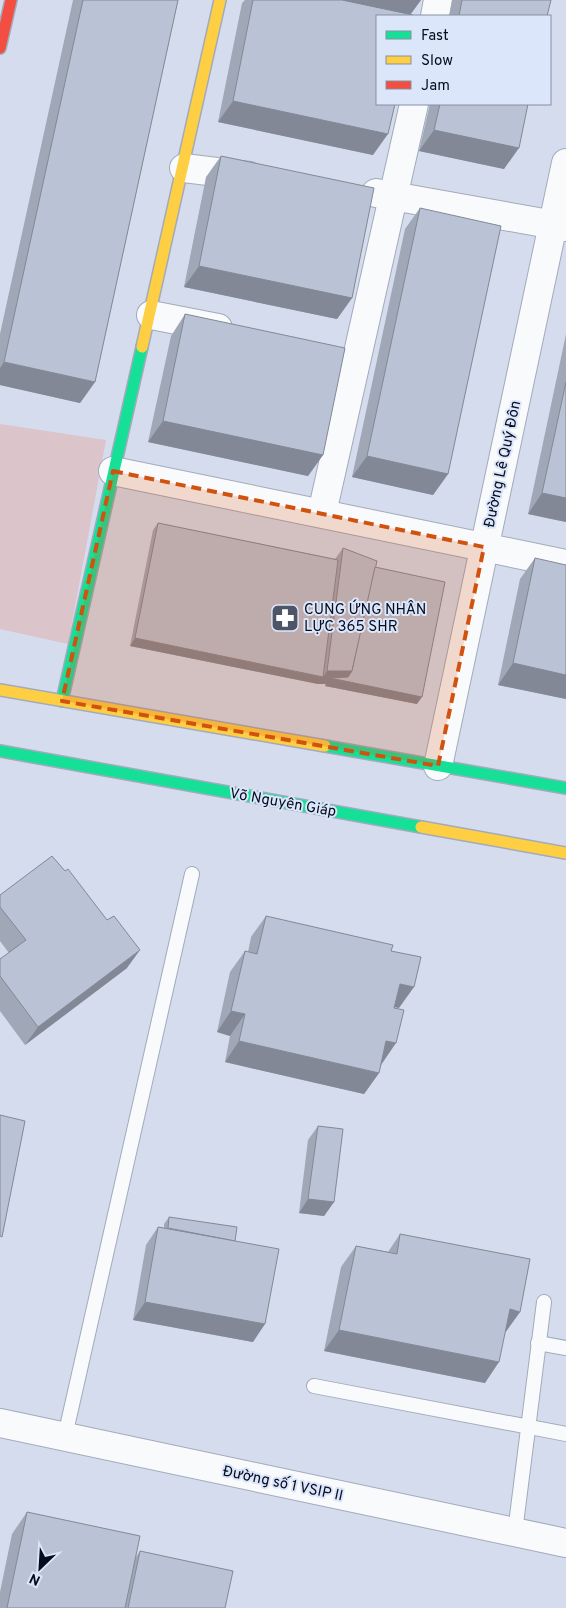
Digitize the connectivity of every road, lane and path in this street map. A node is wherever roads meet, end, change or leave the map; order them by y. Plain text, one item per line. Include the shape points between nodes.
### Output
1 (11, 0) edge
2 (220, 0) edge
3 (438, 0) edge
4 (435, 15) edge
5 (0, 48) edge
6 (414, 105) edge
7 (566, 163) edge
8 (184, 168) junction
9 (269, 179) edge
10 (355, 190) edge
11 (392, 196) junction
12 (560, 226) edge
13 (151, 315) junction
14 (244, 334) edge
15 (329, 350) edge
16 (357, 356) junction
17 (113, 472) junction
18 (322, 513) junction
19 (484, 547) junction
20 (566, 564) edge
21 (0, 690) edge
22 (62, 701) junction
23 (0, 751) edge
24 (438, 766) junction
25 (566, 788) edge
26 (566, 853) edge
27 (192, 874) dead end
28 (544, 1302) dead end
29 (538, 1344) junction
30 (566, 1348) edge
31 (314, 1386) dead end
32 (0, 1422) edge
33 (528, 1426) junction
34 (566, 1434) edge
35 (65, 1436) junction
36 (514, 1532) junction
37 (566, 1544) edge

1 - 5 main road
2 - 8 main road
3 - 4 street
6 - 11 street
7 - 12 street, Đường Lê Quý Đôn
8 - 9 street
8 - 13 main road
10 - 11 street
11 - 12 street
11 - 16 street
12 - 19 street, Đường Lê Quý Đôn
13 - 14 street
13 - 17 main road
15 - 16 street
16 - 18 street
17 - 18 street
17 - 22 main road
18 - 19 street
19 - 20 street
19 - 24 street, Đường Lê Quý Đôn
21 - 22 main road
22 - 24 main road
23 - 26 main road, Võ Nguyên Giáp
24 - 25 main road
27 - 35 lane
28 - 29 lane
29 - 30 lane
29 - 33 lane
31 - 33 lane
32 - 35 street, Đường số 1 VSIP II
33 - 34 lane
33 - 36 lane
35 - 36 street, Đường số 1 VSIP II
36 - 37 street, Đường số 1 VSIP II

